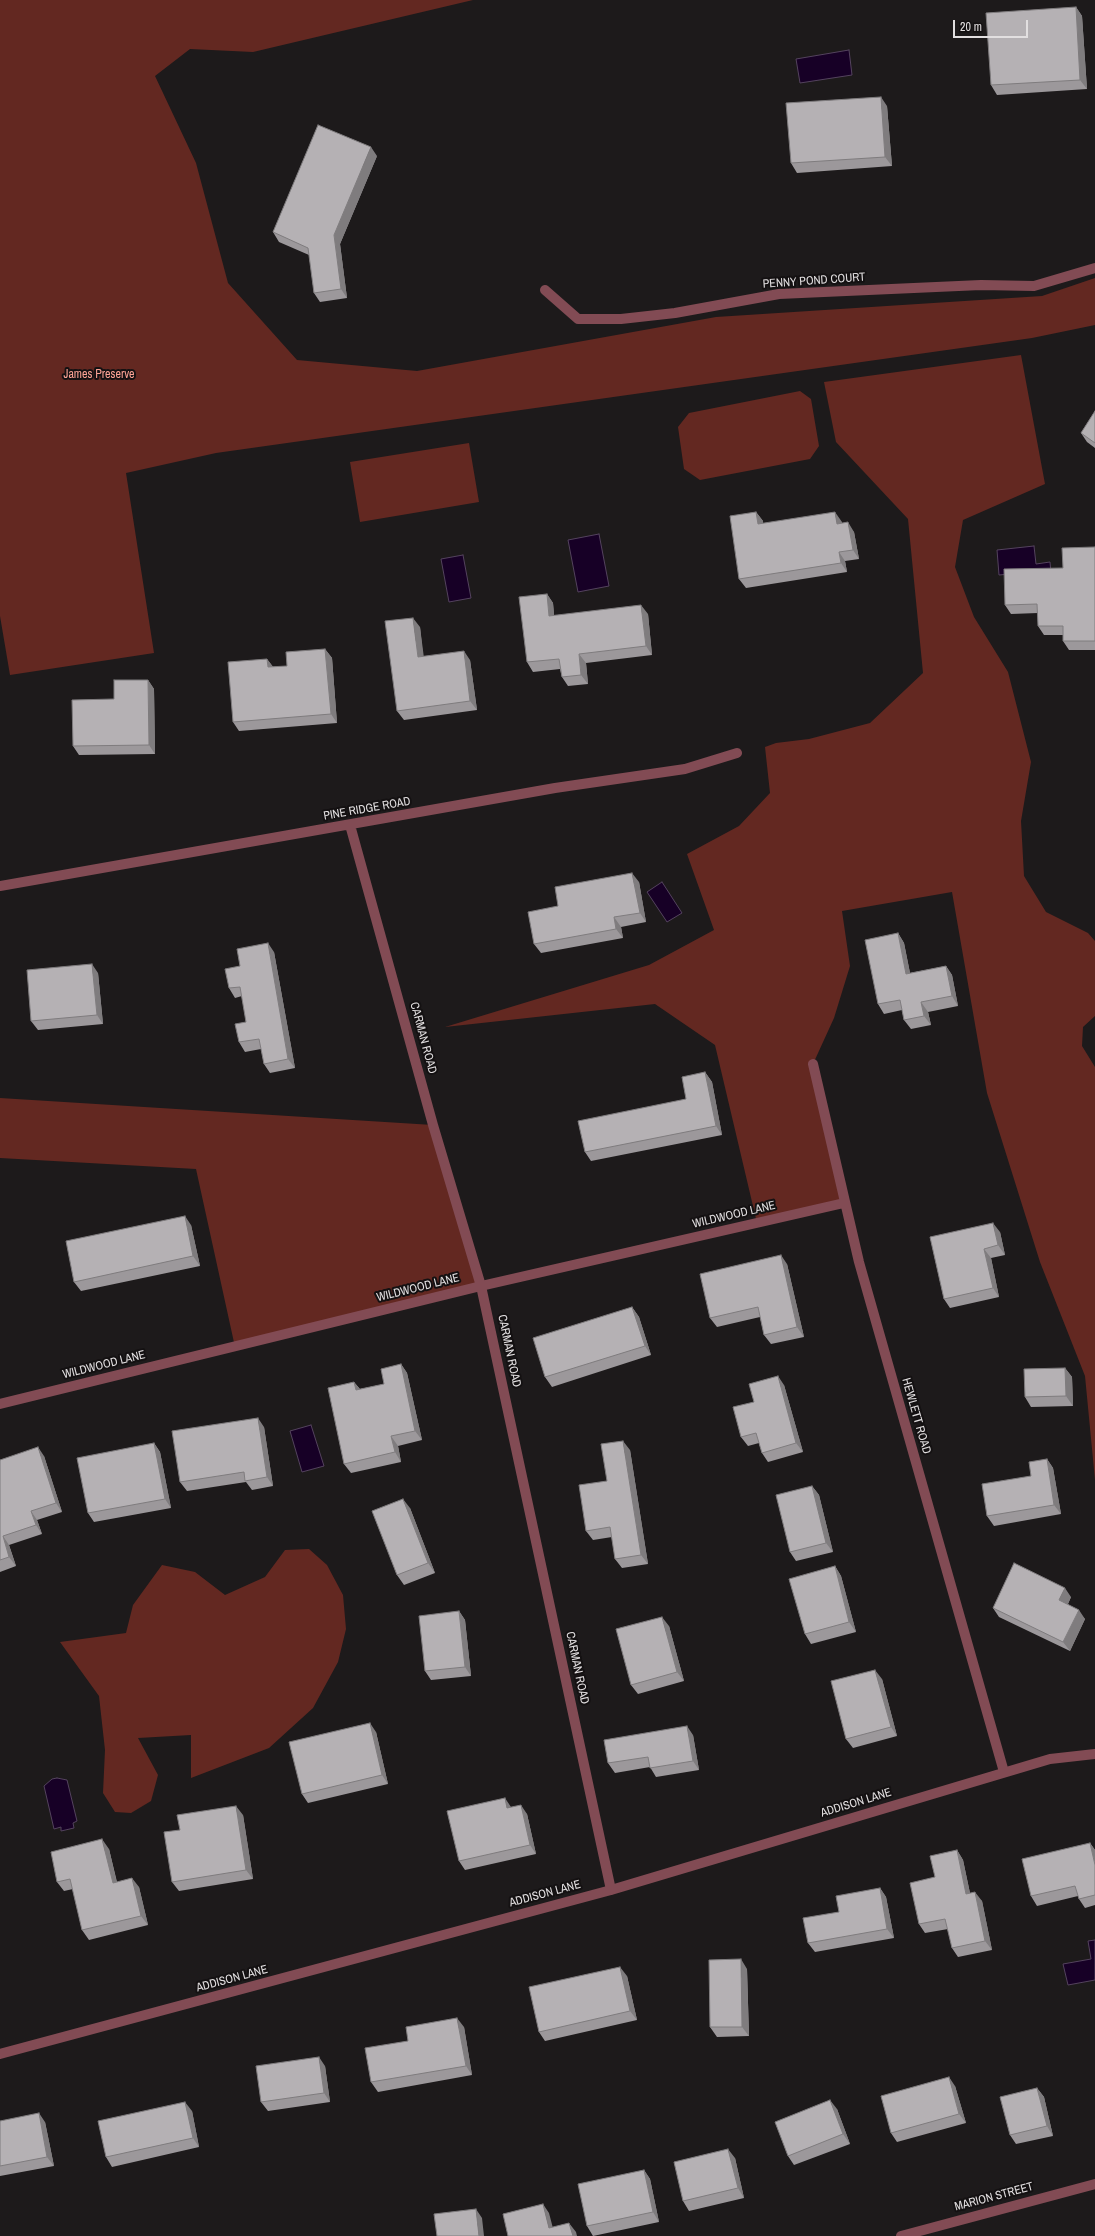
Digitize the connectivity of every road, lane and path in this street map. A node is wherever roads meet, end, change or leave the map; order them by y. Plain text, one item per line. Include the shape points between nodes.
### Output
1 (1095, 268) edge
2 (545, 290) dead end
3 (737, 752) dead end
4 (350, 825) junction
5 (0, 886) edge
6 (813, 1064) dead end
7 (844, 1203) junction
8 (481, 1286) junction
9 (0, 1404) edge
10 (1095, 1754) edge
11 (1004, 1772) junction
12 (611, 1890) junction
13 (0, 2054) edge
14 (1095, 2184) edge
15 (900, 2236) edge

1 - 2 street, PENNY POND COURT via 1034,286 981,285 779,294 675,313 621,319 578,319
3 - 4 street, PINE RIDGE ROAD via 684,768
4 - 5 street, PINE RIDGE ROAD
4 - 8 street, CARMAN ROAD via 431,1118
6 - 7 street, HEWLETT ROAD
7 - 8 street, WILDWOOD LANE
7 - 11 street, HEWLETT ROAD
8 - 9 street, WILDWOOD LANE
8 - 12 street, CARMAN ROAD
10 - 11 street, ADDISON LANE via 1050,1759
11 - 12 street, ADDISON LANE
12 - 13 street, ADDISON LANE
14 - 15 street, MARION STREET

